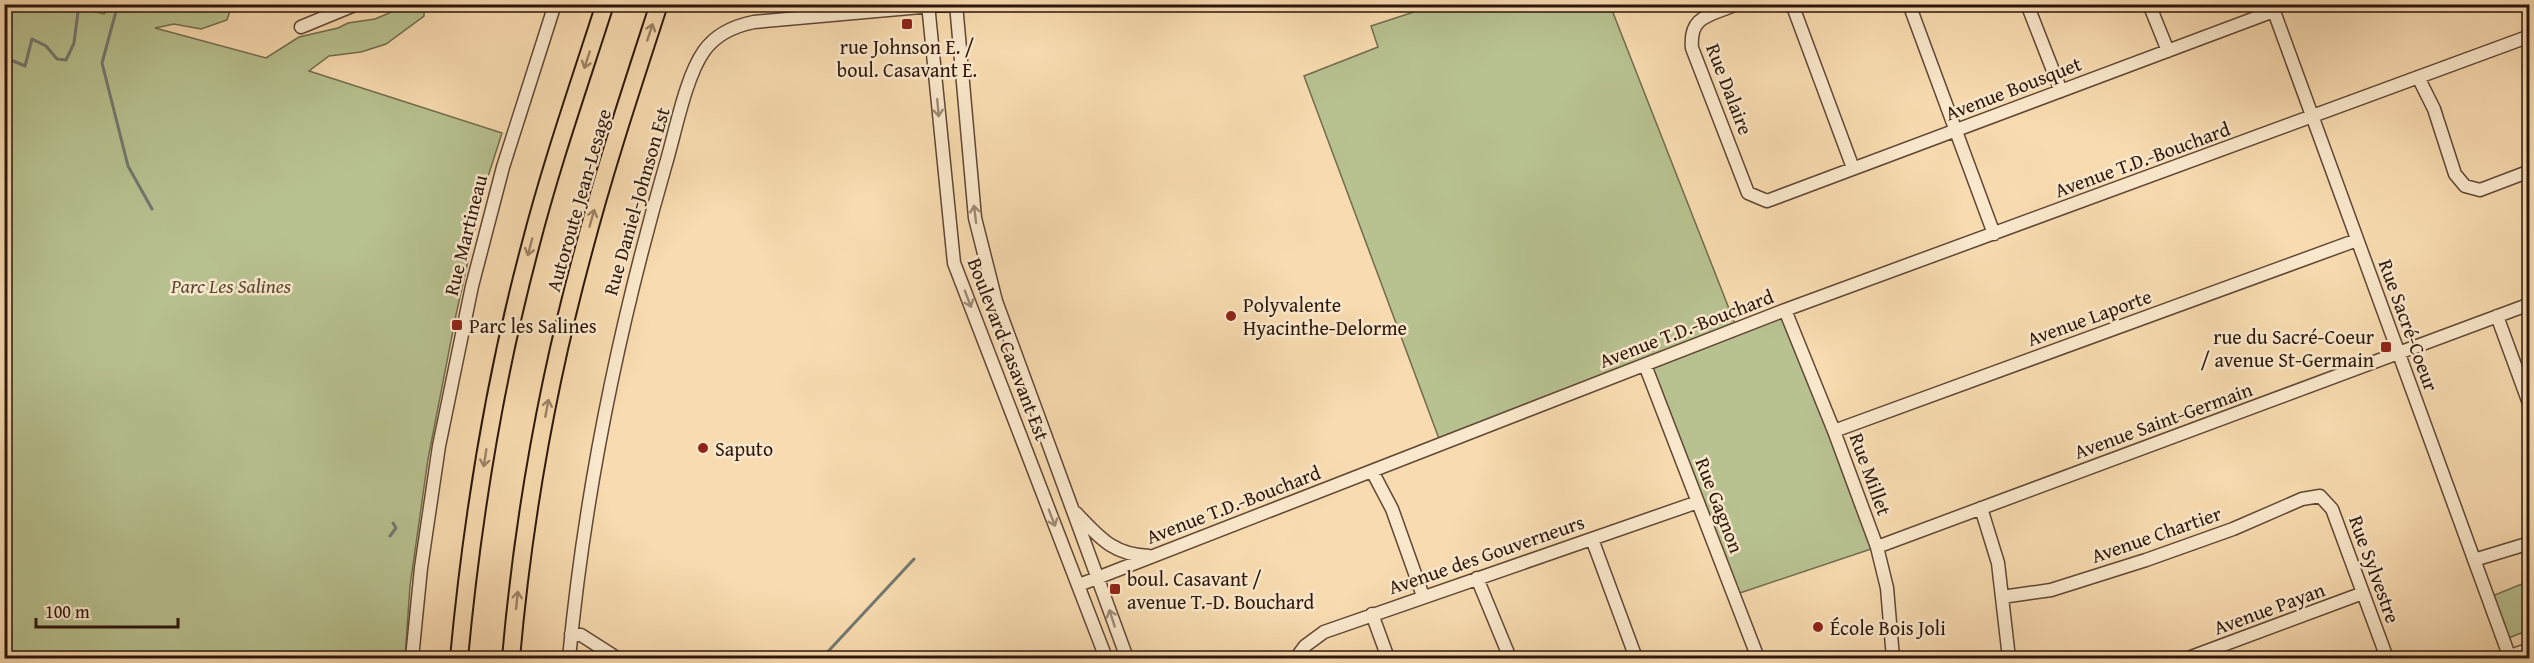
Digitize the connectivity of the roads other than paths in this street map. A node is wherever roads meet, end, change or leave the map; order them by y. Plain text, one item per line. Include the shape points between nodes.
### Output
1 (357, 4) edge
2 (555, 4) edge
3 (605, 4) edge
4 (659, 4) edge
5 (956, 4) edge
6 (1737, 4) edge
7 (1792, 4) edge
8 (1909, 4) edge
9 (2026, 4) edge
10 (2149, 4) edge
11 (928, 6) edge
12 (2272, 8) edge
13 (301, 27) dead end
14 (2529, 36) edge
15 (2168, 51) junction
16 (2418, 77) junction
17 (2061, 91) junction
18 (2312, 118) junction
19 (1956, 130) junction
20 (1853, 168) junction
21 (2529, 171) edge
22 (1767, 201) joint
23 (1994, 234) junction
24 (2357, 240) junction
25 (2529, 304) edge
26 (1785, 310) junction
27 (2497, 316) junction
28 (2398, 353) junction
29 (1645, 365) junction
30 (2529, 406) edge
31 (1834, 431) junction
32 (1372, 471) junction
33 (2320, 496) joint
34 (1698, 502) junction
35 (1071, 508) junction
36 (1981, 508) junction
37 (1592, 539) junction
38 (2529, 543) edge
39 (1877, 547) junction
40 (1153, 556) junction
41 (2474, 560) junction
42 (1098, 577) junction
43 (1476, 578) junction
44 (1079, 585) junction
45 (2363, 593) junction
46 (1423, 596) junction
47 (2002, 597) junction
48 (1372, 614) junction
49 (571, 634) junction
50 (2529, 649) edge
51 (411, 658) edge
52 (459, 658) edge
53 (511, 658) edge
54 (569, 658) edge
55 (617, 658) edge
56 (1106, 658) edge
57 (1127, 658) edge
58 (1296, 658) edge
59 (1388, 658) edge
60 (1510, 658) edge
61 (1636, 658) edge
62 (1758, 658) edge
63 (1893, 658) edge
64 (2008, 658) edge
65 (2188, 658) edge
66 (2387, 658) edge
67 (2508, 658) edge

1 - 13 street
2 - 51 street, Rue Martineau via 499,178 470,296 436,466
3 -> 52 highway, Autoroute Jean-Lesage via 545,192 507,342 479,493
53 -> 4 highway, Autoroute Jean-Lesage via 529,509 560,345 601,186
5 - 11 street, Rue Daniel-Johnson Est
35 -> 5 street, Boulevard Casavant Est via 996,301 975,218
6 - 22 street, Rue Dalaire via 1698,21 1690,32 1692,48 1748,193
7 - 20 street
8 - 19 street
9 - 17 street
10 - 15 street
11 -> 44 street, Boulevard Casavant Est via 954,263
11 - 49 street, Rue Daniel-Johnson Est via 746,23 718,37 700,58 657,194 612,370 588,500
12 - 15 street, Avenue Bousquet
12 - 18 street, Rue Sacré-Coeur
14 - 16 street, Avenue T.D.-Bouchard
15 - 17 street, Avenue Bousquet
16 - 18 street, Avenue T.D.-Bouchard
16 - 21 street via 2434,110 2455,174 2465,186 2480,190
17 - 19 street, Avenue Bousquet
18 - 23 street, Avenue T.D.-Bouchard
18 - 24 street, Rue Sacré-Coeur
19 - 20 street, Avenue Bousquet
19 - 23 street
20 - 22 street, Avenue Bousquet
23 - 26 street, Avenue T.D.-Bouchard
24 - 28 street, Rue Sacré-Coeur
24 - 31 street, Avenue Laporte
25 - 27 street, Avenue Saint-Germain
26 - 29 street, Avenue T.D.-Bouchard
26 - 31 street, Rue Millet
27 - 28 street, Avenue Saint-Germain
27 - 30 street
28 - 36 street, Avenue Saint-Germain
28 - 41 street, Rue Sacré-Coeur
29 - 32 street, Avenue T.D.-Bouchard
29 - 34 street, Rue Gagnon
31 - 39 street, Rue Millet
32 - 40 street, Avenue T.D.-Bouchard
32 - 46 street via 1392,509
33 - 45 street, Rue Sylvestre via 2332,509
33 - 47 street, Avenue Chartier via 2302,499 2146,560 2051,590
34 - 37 street, Avenue des Gouverneurs
34 - 62 street, Rue Gagnon
35 - 40 street via 1106,544 1126,553
35 - 42 street, Boulevard Casavant Est
36 - 39 street, Avenue Saint-Germain
36 - 47 street via 1998,563
37 - 43 street, Avenue des Gouverneurs
37 - 61 street
38 - 41 street
39 - 63 street, Rue Millet via 1887,588
40 - 42 street, Avenue T.D.-Bouchard
41 - 67 street, Rue Sacré-Coeur
42 - 44 street, Avenue T.D.-Bouchard
57 -> 42 street, Boulevard Casavant Est
43 - 46 street, Avenue des Gouverneurs
43 - 60 street
44 - 56 street, Boulevard Casavant Est
45 - 65 street, Avenue Payan
45 - 66 street, Rue Sylvestre
46 - 48 street, Avenue des Gouverneurs
47 - 64 street
48 - 58 street, Avenue des Gouverneurs via 1324,632
48 - 59 street
49 - 54 street, Rue Daniel-Johnson Est
49 - 55 street via 581,635
50 - 67 street

